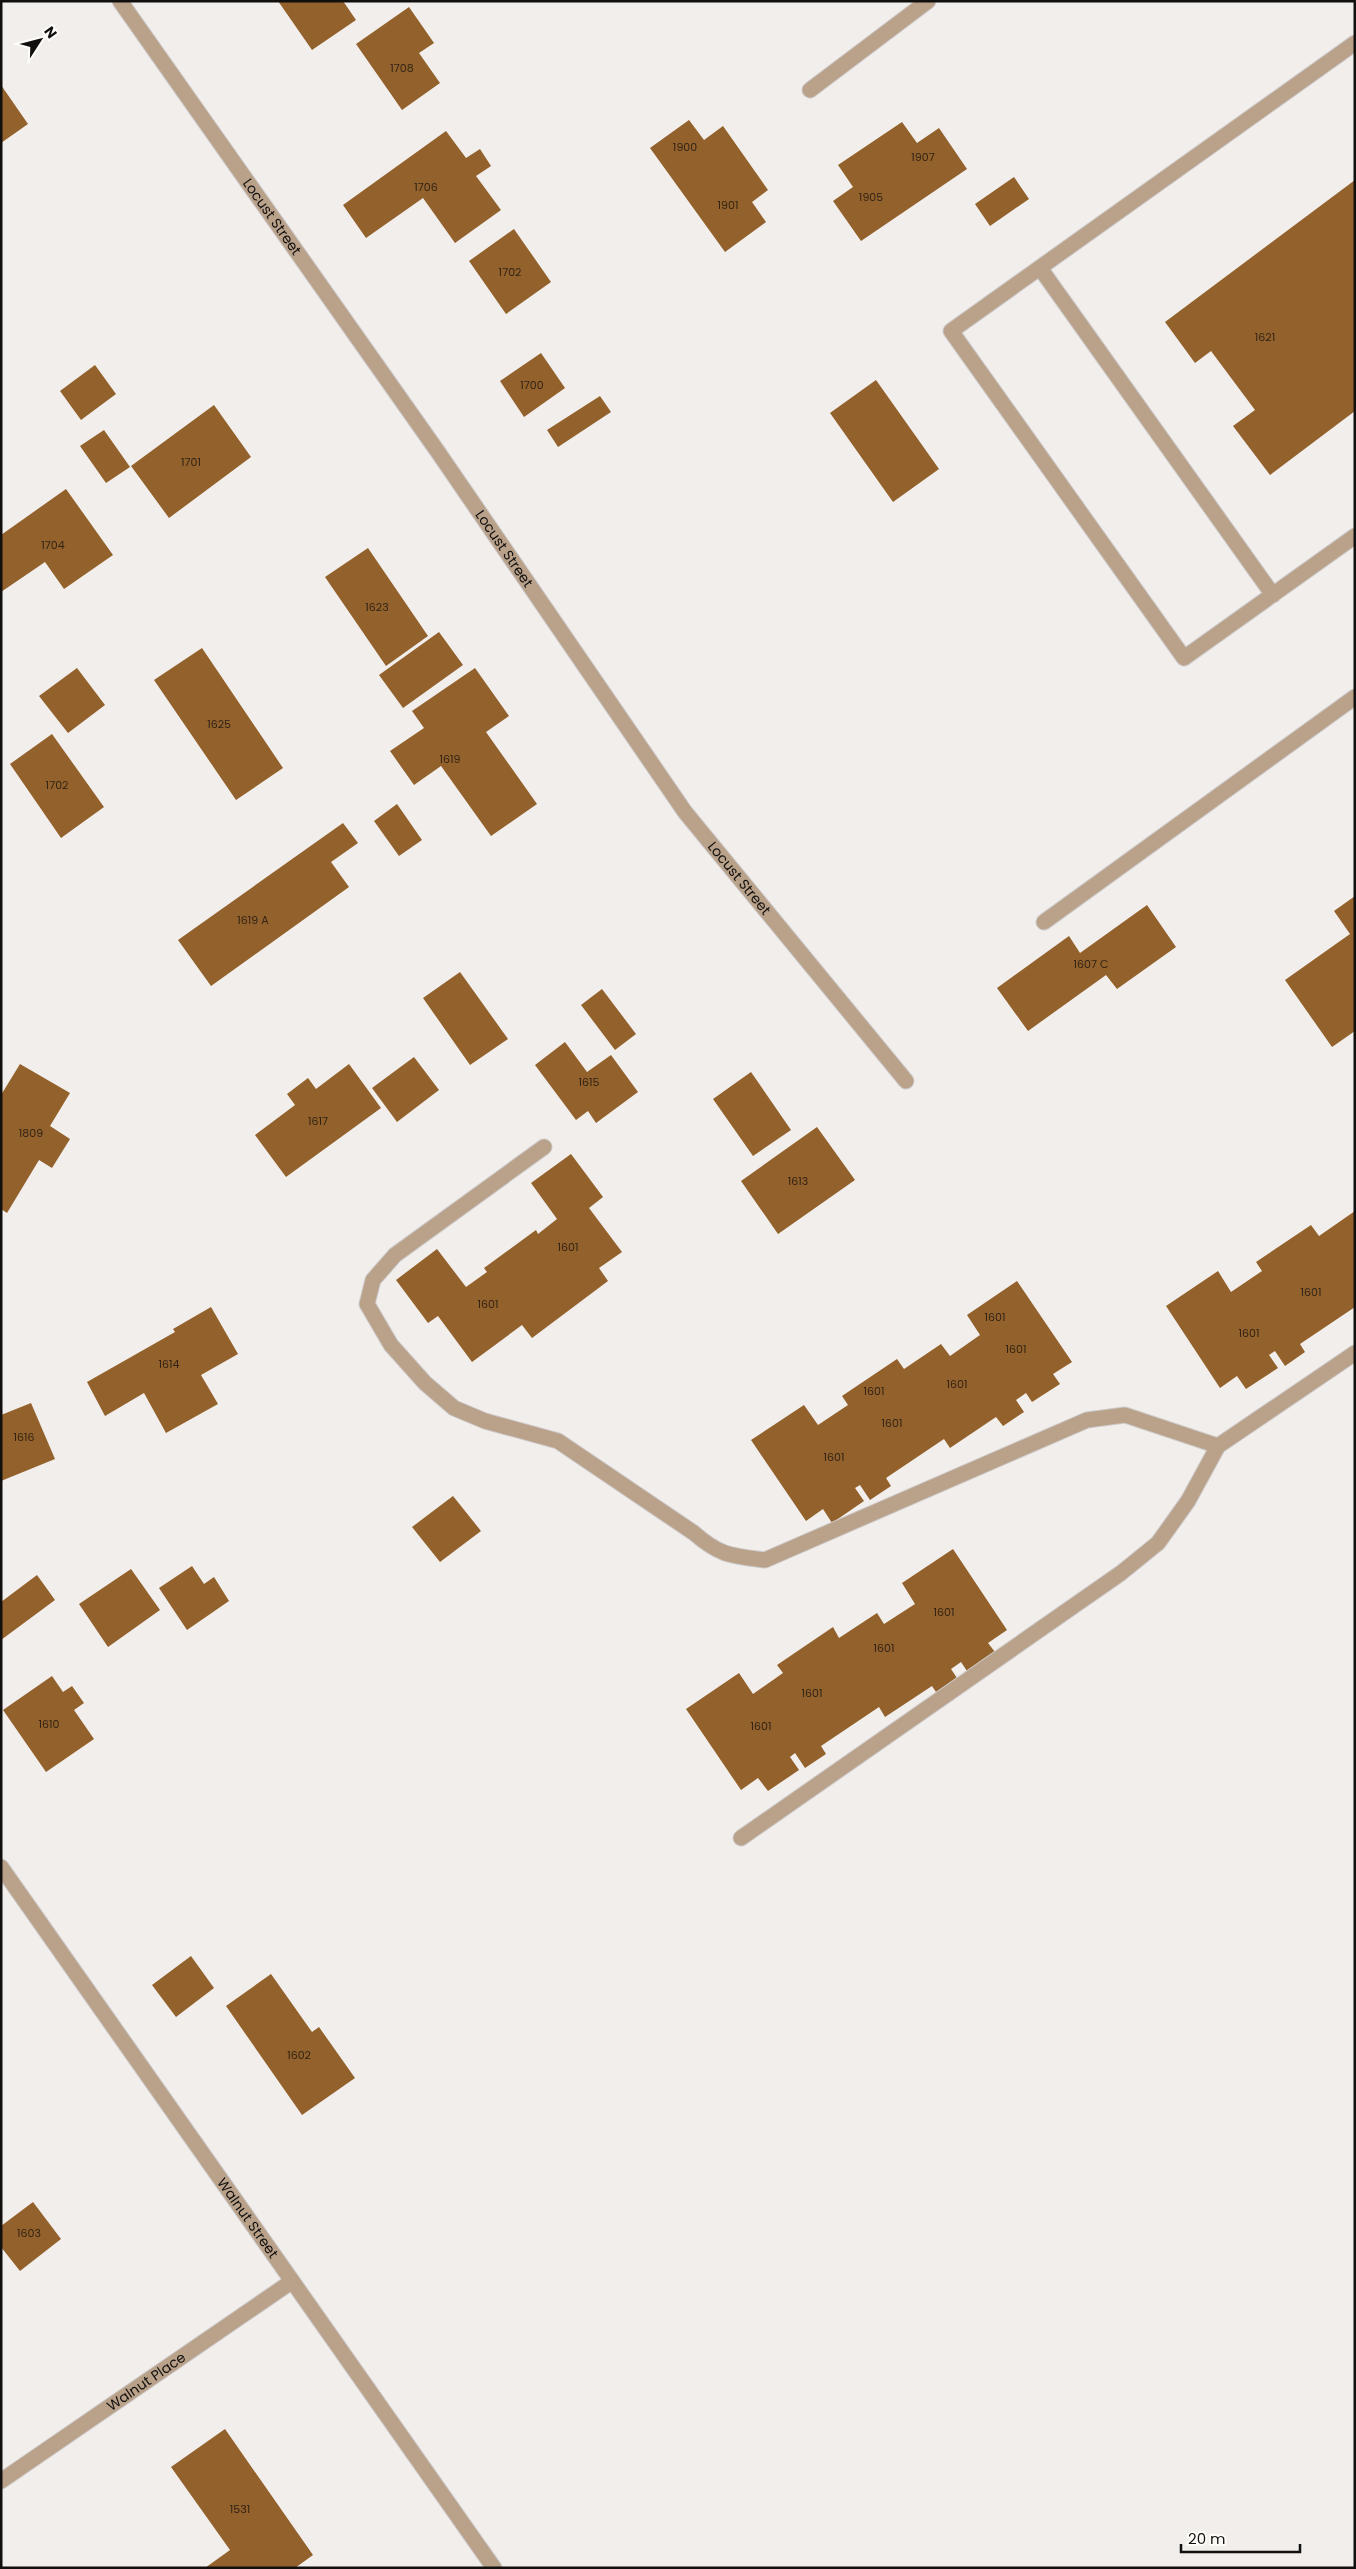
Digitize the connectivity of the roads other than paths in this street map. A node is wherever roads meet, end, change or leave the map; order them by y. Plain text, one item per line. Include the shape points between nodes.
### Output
1 (120, 1) edge
2 (928, 1) edge
3 (1355, 43) edge
4 (810, 90) dead end
5 (1040, 268) junction
6 (1355, 536) edge
7 (1273, 595) junction
8 (1355, 697) edge
9 (1044, 922) dead end
10 (906, 1081) dead end
11 (544, 1147) dead end
12 (1355, 1353) edge
13 (1218, 1446) junction
14 (741, 1838) dead end
15 (1, 1867) edge
16 (291, 2282) junction
17 (1, 2481) edge
18 (494, 2568) edge

1 - 10 street, Locust Street via 438,452 685,812
2 - 4 street
3 - 5 street
5 - 7 street
5 - 7 street via 950,331 1184,658
6 - 7 street
8 - 9 street
11 - 13 street via 395,1255 373,1280 367,1304 391,1345 425,1383 454,1408 485,1421 558,1441 694,1533 712,1550 765,1560 1086,1420 1125,1415
12 - 13 street
13 - 14 street via 1188,1502 1158,1543 1120,1573
15 - 16 street, Walnut Street
16 - 17 street, Walnut Place
16 - 18 street, Walnut Street

